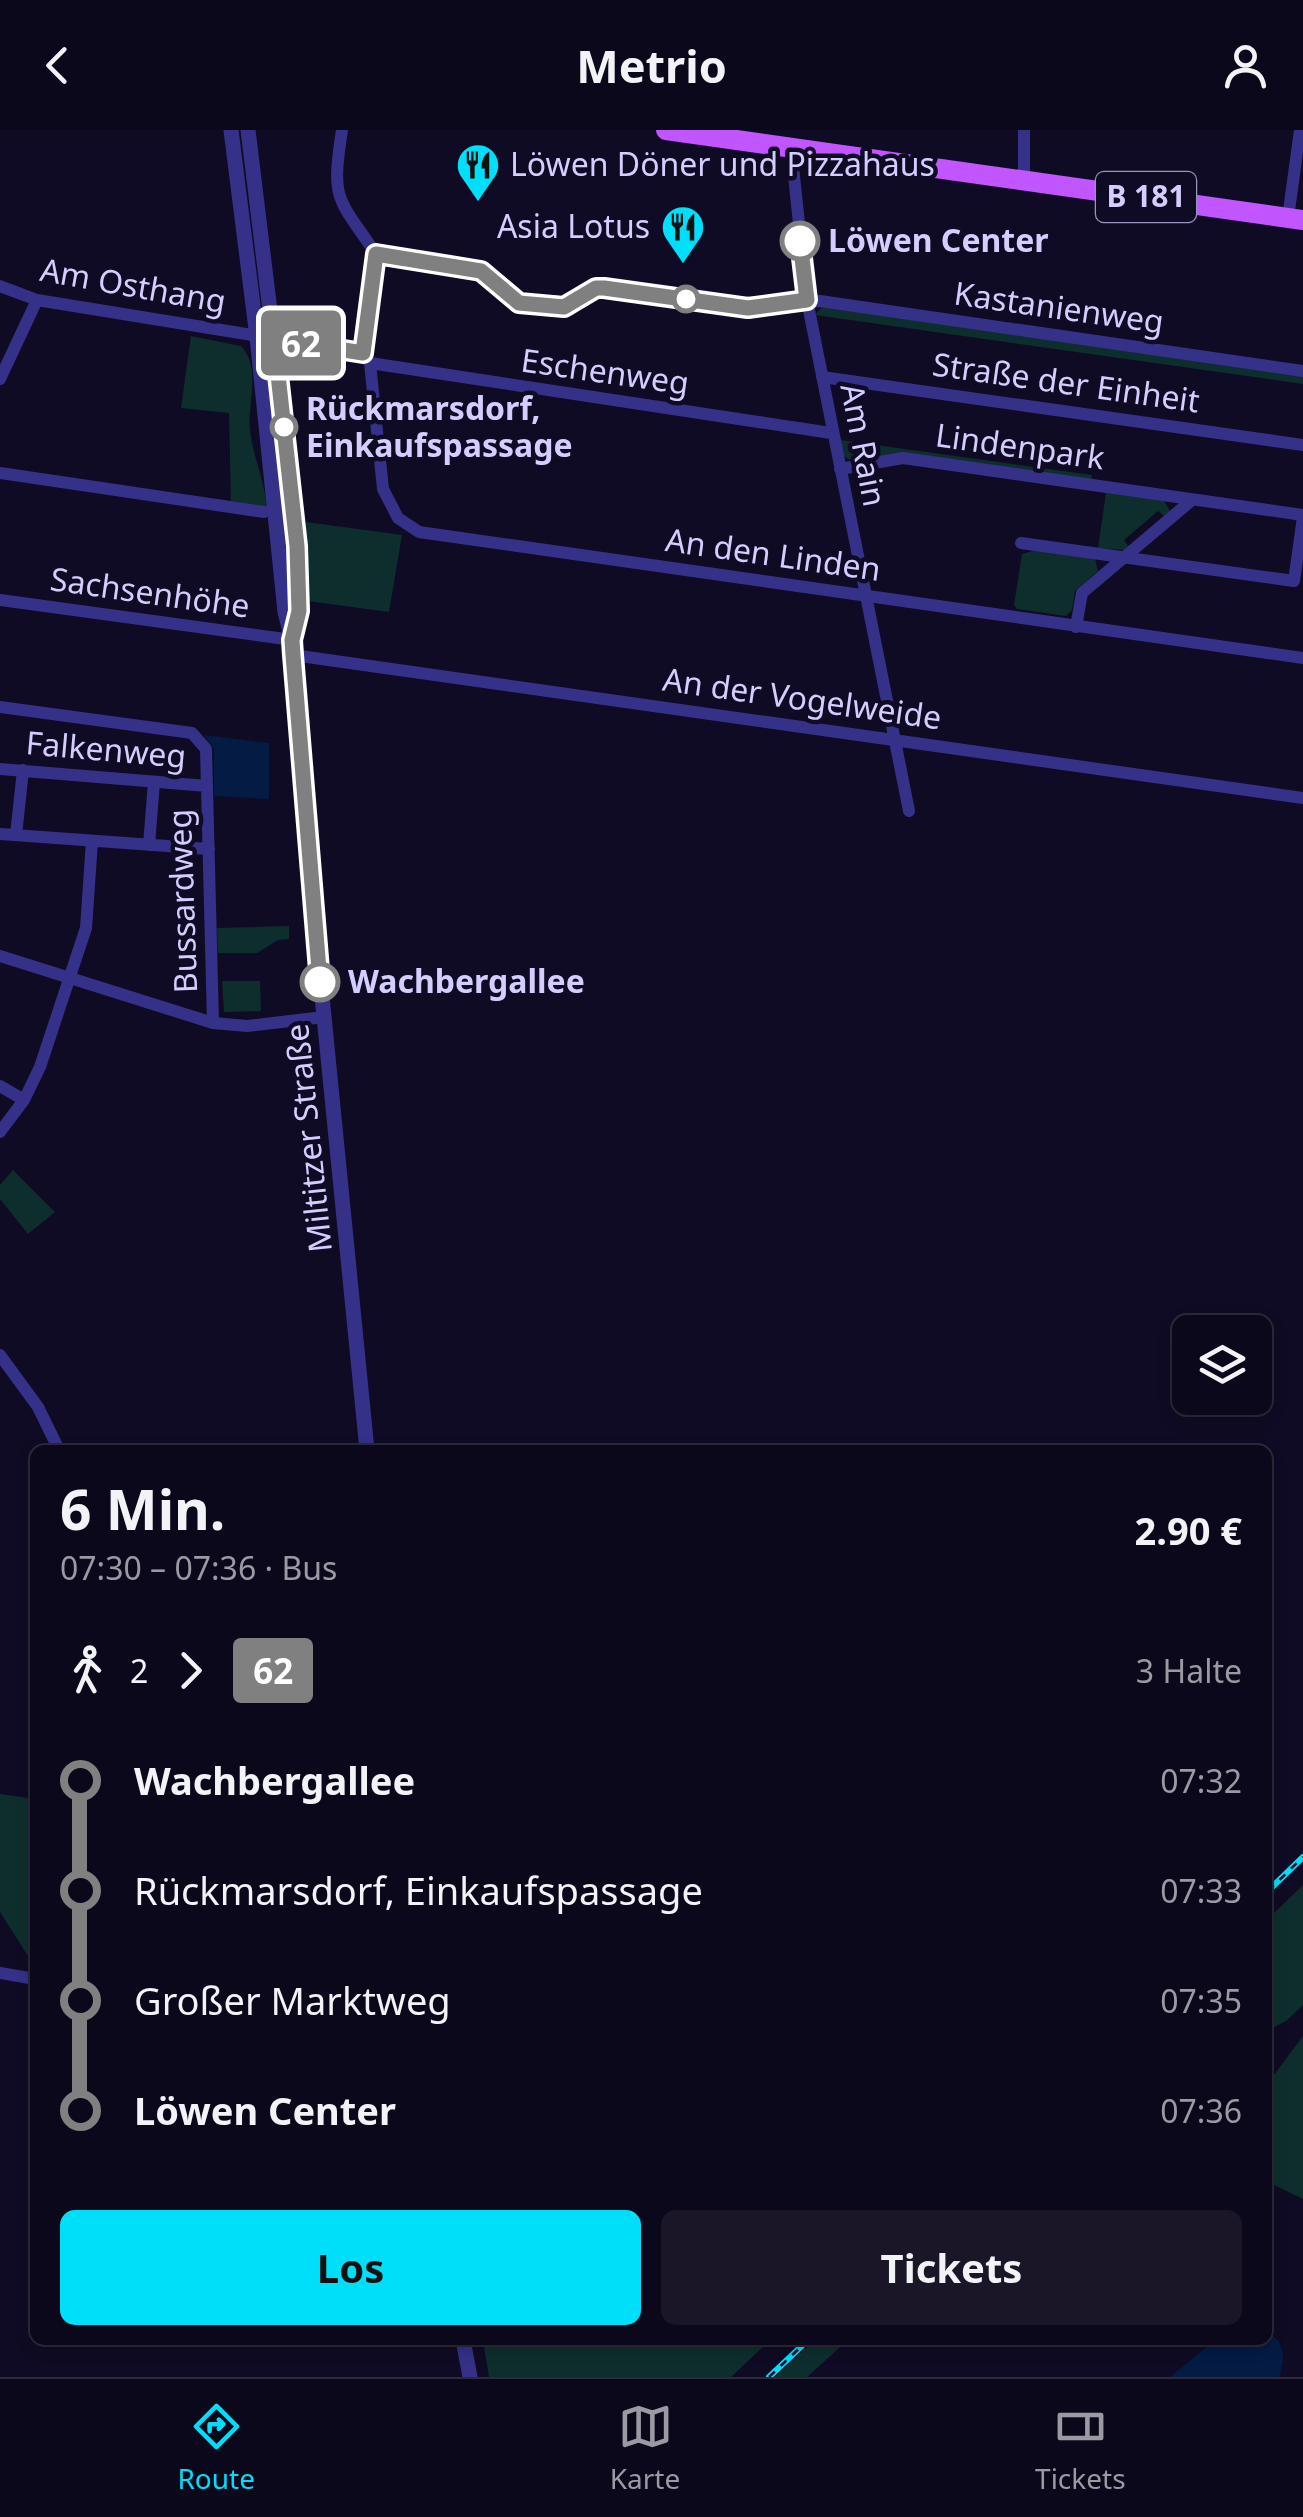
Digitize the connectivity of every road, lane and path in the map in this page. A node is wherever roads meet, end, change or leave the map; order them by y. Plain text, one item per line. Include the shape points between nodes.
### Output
1 (231, 130) edge
2 (248, 130) edge
3 (342, 130) edge
4 (666, 130) edge
5 (1024, 130) edge
6 (1300, 130) edge
7 (791, 147) junction
8 (1024, 180) junction
9 (1296, 219) edge
10 (376, 254) junction
11 (0, 286) edge
12 (37, 300) junction
13 (807, 300) junction
14 (266, 338) junction
15 (367, 358) junction
16 (1303, 370) edge
17 (822, 377) junction
18 (0, 379) edge
19 (831, 432) junction
20 (1303, 444) edge
21 (840, 469) junction
22 (0, 473) edge
23 (1192, 500) junction
24 (264, 512) dead end
25 (1303, 516) edge
26 (1021, 544) dead end
27 (1124, 557) junction
28 (866, 596) junction
29 (0, 600) edge
30 (1076, 627) junction
31 (293, 647) junction
32 (1303, 658) edge
33 (0, 706) edge
34 (893, 739) junction
35 (0, 768) edge
36 (22, 770) junction
37 (154, 782) junction
38 (207, 786) junction
39 (1303, 798) edge
40 (909, 811) dead end
41 (0, 834) edge
42 (16, 835) junction
43 (92, 841) junction
44 (149, 845) junction
45 (208, 849) junction
46 (0, 956) edge
47 (69, 978) junction
48 (324, 1017) junction
49 (213, 1023) junction
50 (0, 1086) edge
51 (24, 1100) junction
52 (0, 1132) edge
53 (0, 1355) edge
54 (57, 1445) edge
55 (367, 1445) edge
56 (0, 1972) edge
57 (30, 1978) edge
58 (463, 2345) edge
59 (470, 2377) edge

1 - 14 street, Miltitzer Straße
2 - 14 street, Miltitzer Straße
3 - 10 street via 336,189
4 - 7 main road, B 181
5 - 8 street
6 - 9 street
7 - 8 main road, B 181
7 - 13 street, Am Rain
8 - 9 main road, B 181
10 - 13 street, Kastanienweg via 481,271 513,301 558,307 596,288 748,308
10 - 15 street, An den Linden
11 - 12 street, Am Osthang
12 - 14 street, Am Osthang
12 - 18 street
13 - 16 street, Kastanienweg
13 - 17 street, Am Rain
14 - 15 street, Am Osthang
14 - 31 street, Miltitzer Straße via 297,546
15 - 19 street, Eschenweg
15 - 28 street, An den Linden via 383,489 411,529
17 - 19 street, Am Rain
17 - 20 street, Straße der Einheit
19 - 21 street, Am Rain
21 - 23 street, Lindenpark via 903,458
21 - 28 street, Am Rain
22 - 24 street
23 - 25 street, Lindenpark
23 - 27 street
25 - 27 street, Lindenpark via 1294,581
26 - 27 street, Lindenpark
27 - 30 street via 1082,592
28 - 30 street, An den Linden
28 - 34 street, Am Rain
29 - 31 street, Sachsenhöhe
30 - 32 street, An den Linden
31 - 34 street, An der Vogelweide
31 - 48 street, Miltitzer Straße
33 - 38 street, Bussardweg via 192,733 206,749
34 - 39 street, An der Vogelweide
34 - 40 street, Am Rain
35 - 36 street, Falkenweg
36 - 37 street, Falkenweg
36 - 42 street
37 - 38 street, Falkenweg
37 - 44 street
38 - 45 street, Bussardweg
41 - 42 street
42 - 43 street
43 - 44 street
43 - 47 street via 86,928
44 - 45 street
45 - 49 street, Bussardweg
46 - 47 street
47 - 49 street
47 - 51 street
48 - 49 street, Bussardweg
48 - 55 street, Miltitzer Straße
50 - 51 street
51 - 52 street
53 - 54 street
56 - 57 street
58 - 59 street

